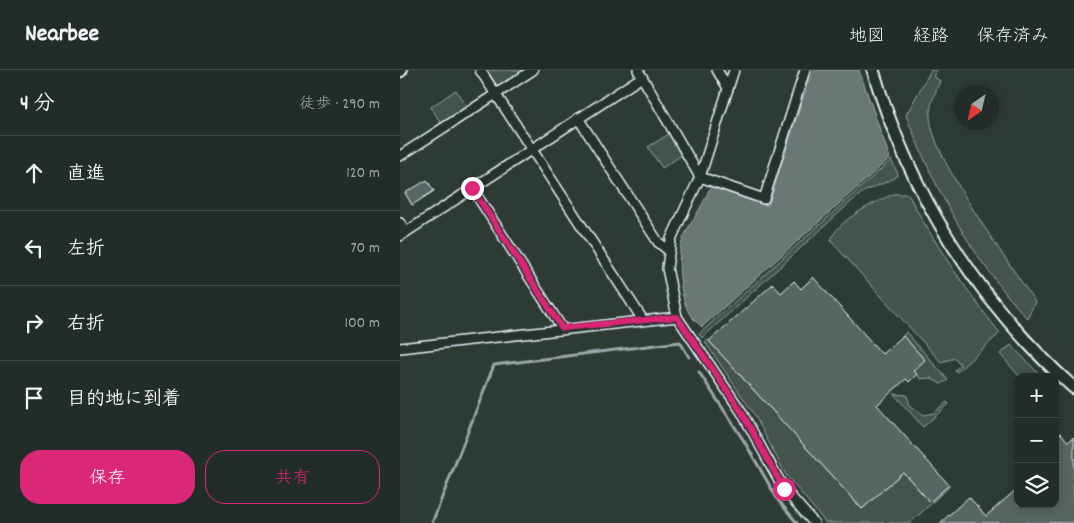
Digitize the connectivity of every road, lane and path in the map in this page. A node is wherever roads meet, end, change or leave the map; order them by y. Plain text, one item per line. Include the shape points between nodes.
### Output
1 (480, 70) edge
2 (533, 70) edge
3 (717, 70) edge
4 (734, 70) edge
5 (805, 70) edge
6 (873, 70) edge
7 (640, 73) edge
8 (728, 88) junction
9 (496, 94) junction
10 (578, 118) junction
11 (531, 148) junction
12 (400, 156) edge
13 (700, 177) junction
14 (472, 188) junction
15 (400, 223) edge
16 (403, 234) edge
17 (668, 250) junction
18 (677, 317) junction
19 (643, 320) junction
20 (562, 328) junction
21 (400, 348) edge
22 (1074, 388) edge
23 (814, 523) edge

1 - 9 street
2 - 9 street
3 - 8 street
4 - 8 street
5 - 13 street via 764,198
6 - 22 street via 900,144 952,246 1010,324
7 - 10 street
7 - 13 street
8 - 13 street
9 - 11 street
9 - 12 street
10 - 11 street
10 - 17 street via 658,242
11 - 14 street
11 - 19 street
13 - 17 street
14 - 16 street
14 - 20 street
15 - 16 street
17 - 18 street via 669,281
18 - 19 street
18 - 23 street via 741,411 784,489
19 - 20 street
20 - 21 street

